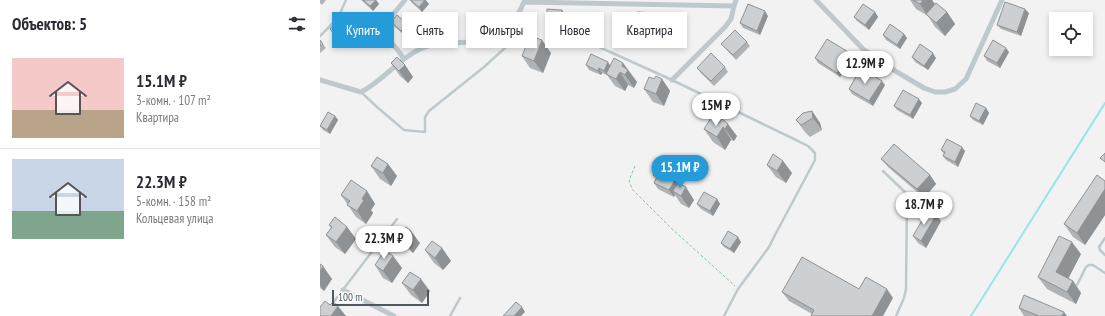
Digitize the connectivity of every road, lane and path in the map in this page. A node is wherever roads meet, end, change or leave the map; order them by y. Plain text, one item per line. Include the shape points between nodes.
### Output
1 (346, 0) edge
2 (405, 0) edge
3 (736, 0) edge
4 (816, 0) edge
5 (1002, 0) edge
6 (524, 1) edge
7 (734, 6) junction
8 (518, 12) edge
9 (320, 36) edge
10 (466, 42) edge
11 (506, 48) edge
12 (601, 48) edge
13 (403, 58) junction
14 (320, 80) edge
15 (672, 80) junction
16 (361, 92) junction
17 (635, 166) dead end
18 (883, 171) dead end
19 (397, 219) dead end
20 (1105, 238) edge
21 (1105, 255) edge
22 (1105, 273) edge
23 (1077, 285) dead end
24 (738, 289) junction
25 (343, 290) junction
26 (460, 298) dead end
27 (331, 306) edge
28 (394, 316) edge
29 (450, 316) edge
30 (724, 316) edge
31 (896, 316) edge

1 - 9 lane via 338,18
2 - 13 street via 382,28 386,38
3 - 7 street
4 - 5 street via 863,49 924,88 936,92 955,89 966,79
6 - 7 street
6 - 8 street
7 - 15 street via 731,19 725,27
10 - 13 street via 431,44
11 - 16 lane via 429,111 425,117 425,132 404,130
12 - 15 lane
13 - 16 street
14 - 16 street
15 - 24 lane via 808,146 815,153 815,160 776,235
17 - 24 path via 629,180 632,189
18 - 31 lane via 907,194 906,289
19 - 25 lane
20 - 21 lane via 1099,247
22 - 23 lane via 1090,265 1086,267
24 - 30 lane
25 - 27 lane
25 - 28 street
26 - 29 lane

